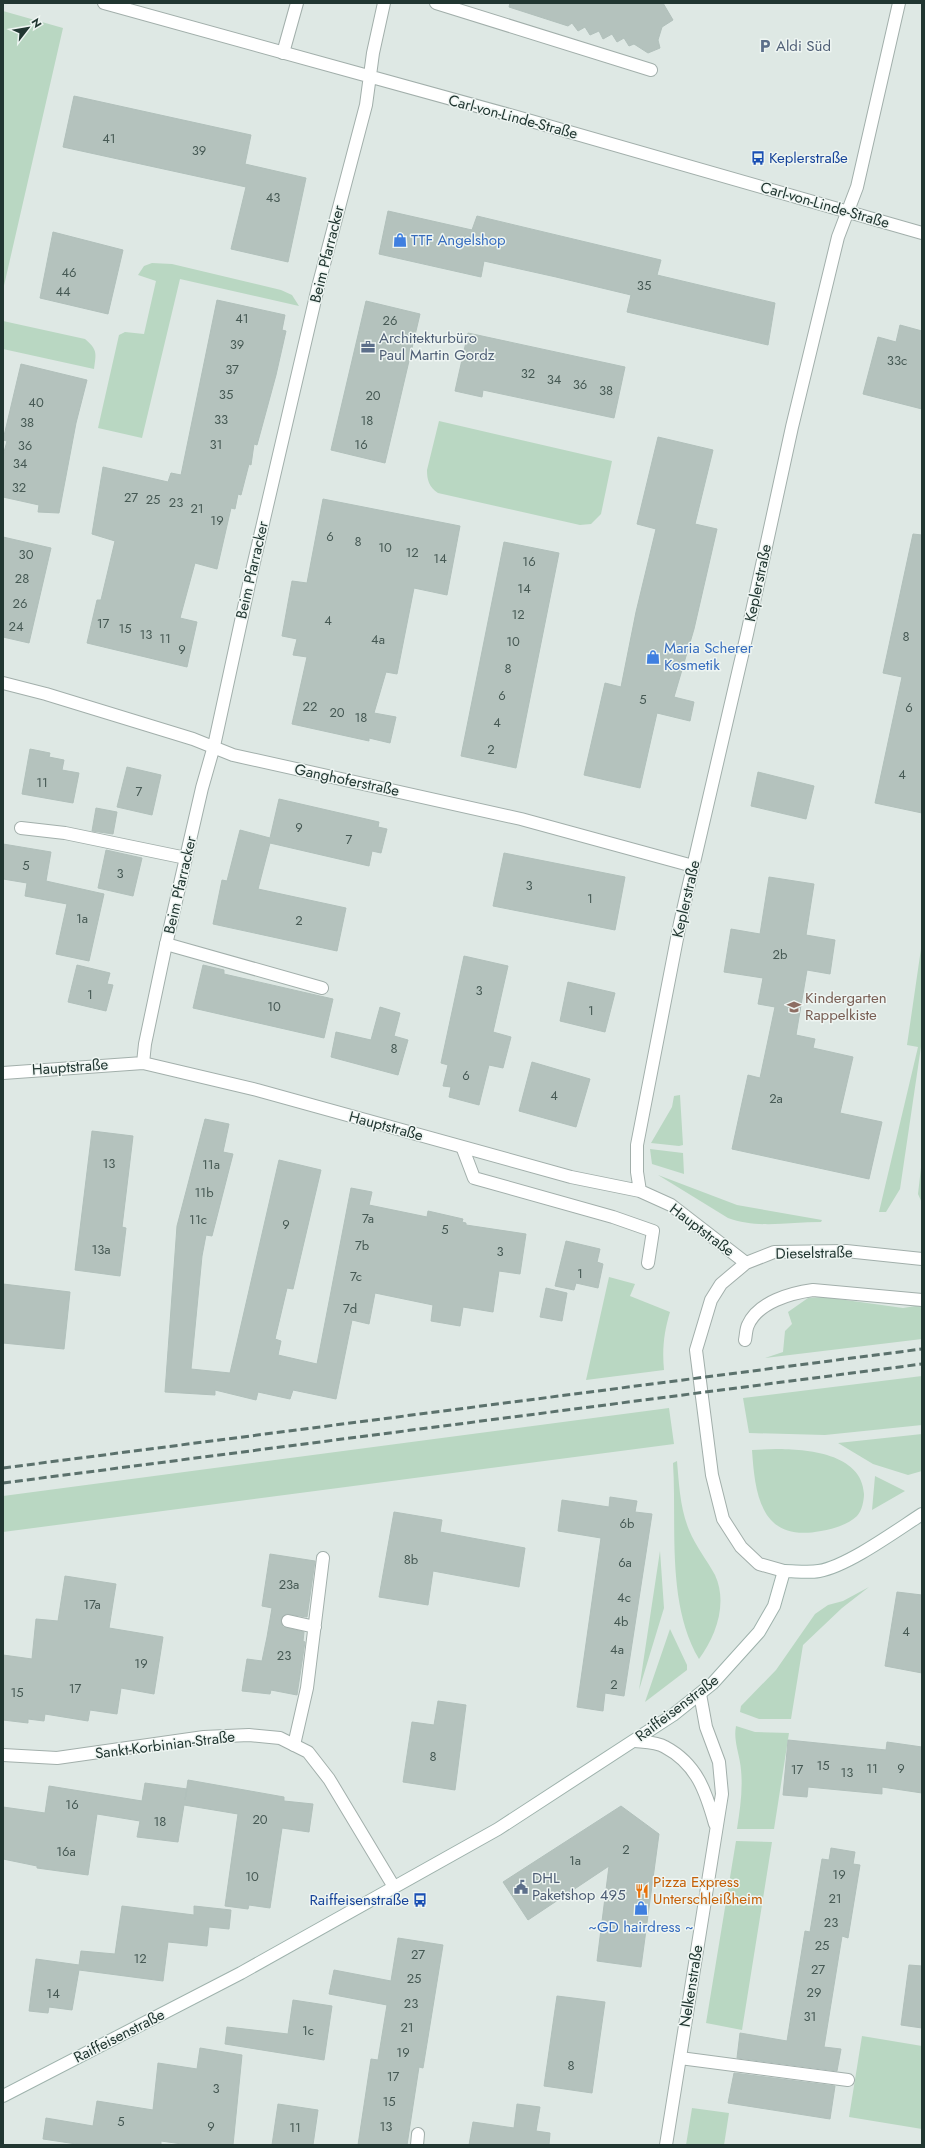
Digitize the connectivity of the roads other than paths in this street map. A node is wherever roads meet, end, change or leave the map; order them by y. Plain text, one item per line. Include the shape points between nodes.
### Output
1 (104, 3) edge
2 (297, 3) edge
3 (384, 3) edge
4 (436, 3) edge
5 (899, 3) edge
6 (283, 54) junction
7 (651, 70) dead end
8 (369, 78) junction
9 (847, 212) junction
10 (922, 233) edge
11 (3, 683) edge
12 (214, 746) junction
13 (21, 828) dead end
14 (186, 858) junction
15 (693, 866) junction
16 (166, 944) junction
17 (322, 988) dead end
18 (143, 1063) junction
19 (3, 1073) edge
20 (463, 1148) junction
21 (640, 1191) junction
22 (922, 1259) edge
23 (648, 1263) dead end
24 (746, 1263) junction
25 (922, 1300) edge
26 (745, 1340) dead end
27 (922, 1514) edge
28 (323, 1558) dead end
29 (784, 1571) junction
30 (288, 1621) dead end
31 (315, 1627) junction
32 (700, 1694) junction
33 (635, 1741) junction
34 (294, 1745) junction
35 (3, 1755) edge
36 (716, 1827) junction
37 (394, 1887) junction
38 (680, 2058) junction
39 (848, 2080) dead end
40 (3, 2096) edge
41 (666, 2145) edge

1 - 6 street, Carl-von-Linde-Straße
2 - 6 street
3 - 8 street, Beim Pfarracker
4 - 7 street
5 - 9 street, Keplerstraße via 857,187
6 - 8 street, Carl-von-Linde-Straße
8 - 9 street, Carl-von-Linde-Straße via 524,119
8 - 12 street, Beim Pfarracker via 366,105 318,287 250,576
9 - 10 street, Carl-von-Linde-Straße
9 - 15 street, Keplerstraße via 838,237 802,384
11 - 12 street, Ganghoferstraße
12 - 14 street, Beim Pfarracker
12 - 15 street, Ganghoferstraße via 233,755 528,821
13 - 14 street via 65,833
14 - 16 street, Beim Pfarracker
15 - 21 street, Keplerstraße via 637,1145
16 - 17 street
16 - 18 street, Beim Pfarracker
18 - 19 street, Hauptstraße
18 - 20 street, Hauptstraße via 257,1090
20 - 21 street, Hauptstraße via 586,1181
20 - 23 street via 474,1178 613,1217 653,1231
21 - 24 street, Hauptstraße via 671,1205
22 - 24 street, Dieselstraße via 846,1251 774,1252
24 - 29 street, Dieselstraße via 721,1284 711,1300 696,1350 712,1475 723,1519 741,1547 759,1564
25 - 26 street via 813,1290 802,1292 759,1310 748,1324
27 - 29 street via 842,1562 819,1571
28 - 31 street
29 - 32 street, Raiffeisenstraße via 774,1606 759,1632 729,1667
30 - 31 street
31 - 34 street via 307,1688
32 - 33 street, Raiffeisenstraße
32 - 36 street, Nelkenstraße via 706,1726 719,1762 722,1794
33 - 36 street, Nelkenstraße via 664,1746 689,1765 706,1790
33 - 37 street, Raiffeisenstraße via 498,1828
34 - 35 street, Sankt-Korbinian-Straße via 280,1738 245,1735 204,1737 57,1758
34 - 37 street, Sankt-Korbinian-Straße via 308,1752 329,1779
36 - 38 street, Nelkenstraße
37 - 40 street, Raiffeisenstraße via 241,1973
38 - 39 street
38 - 41 street, Nelkenstraße

